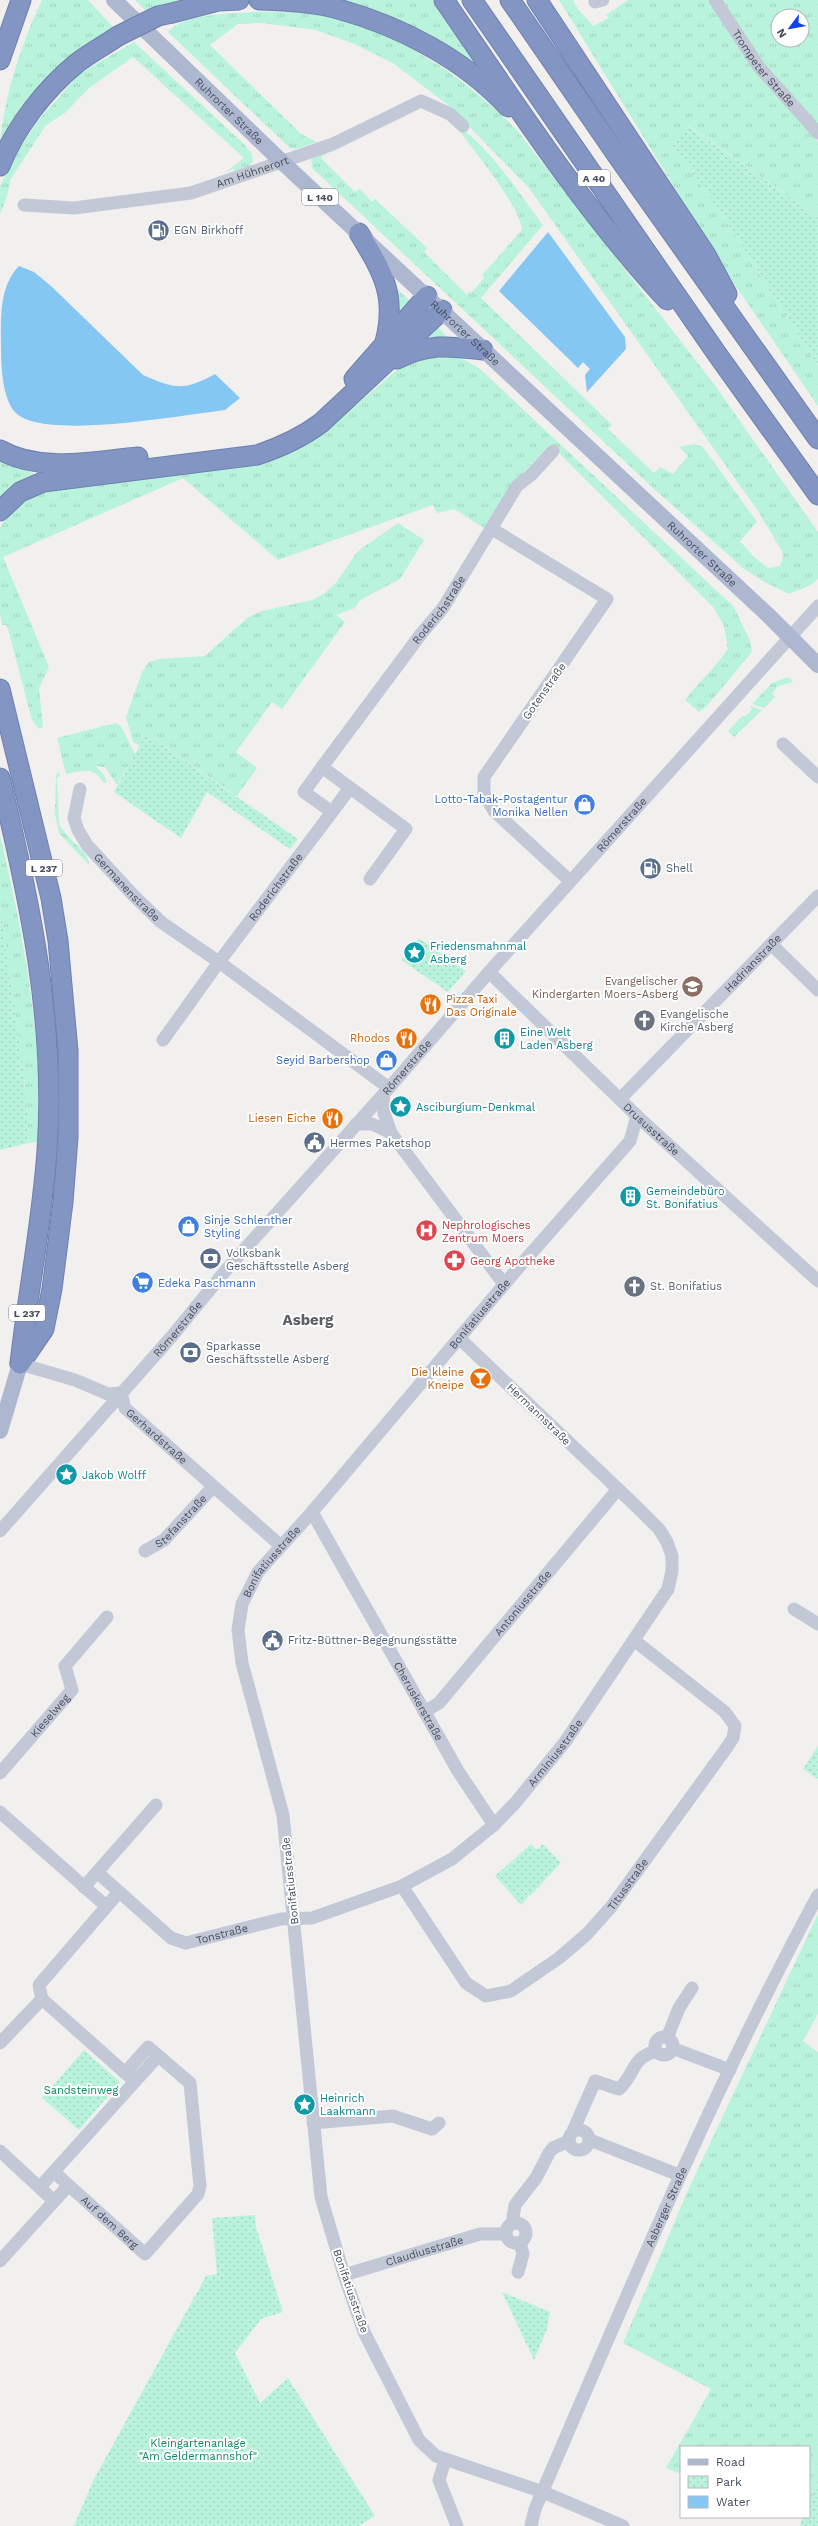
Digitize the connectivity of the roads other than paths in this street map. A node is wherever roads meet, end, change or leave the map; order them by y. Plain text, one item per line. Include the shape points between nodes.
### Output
1 (21, 0) edge
2 (114, 0) edge
3 (239, 0) edge
4 (259, 0) edge
5 (444, 0) edge
6 (472, 0) edge
7 (510, 0) edge
8 (537, 0) edge
9 (546, 0) edge
10 (715, 0) edge
11 (0, 60) edge
12 (580, 65) junction
13 (463, 126) dead end
14 (818, 133) edge
15 (556, 160) junction
16 (281, 161) junction
17 (0, 166) edge
18 (24, 205) dead end
19 (359, 233) junction
20 (427, 296) junction
21 (442, 310) junction
22 (384, 345) junction
23 (483, 350) junction
24 (717, 354) junction
25 (384, 366) junction
26 (766, 367) junction
27 (818, 440) edge
28 (0, 450) edge
29 (553, 451) dead end
30 (818, 495) edge
31 (0, 511) edge
32 (492, 529) junction
33 (818, 606) edge
34 (790, 637) junction
35 (818, 665) edge
36 (0, 689) edge
37 (783, 744) dead end
38 (322, 767) junction
39 (818, 777) edge
40 (0, 778) edge
41 (350, 788) junction
42 (80, 789) dead end
43 (332, 812) junction
44 (370, 879) dead end
45 (570, 881) junction
46 (818, 896) edge
47 (771, 944) junction
48 (219, 962) junction
49 (489, 972) junction
50 (818, 990) edge
51 (163, 1040) dead end
52 (386, 1091) junction
53 (620, 1099) junction
54 (638, 1116) junction
55 (356, 1124) junction
56 (391, 1133) junction
57 (818, 1281) edge
58 (504, 1284) junction
59 (459, 1338) junction
60 (20, 1364) junction
61 (121, 1393) junction
62 (0, 1431) edge
63 (213, 1486) junction
64 (618, 1489) junction
65 (312, 1512) junction
66 (0, 1531) edge
67 (281, 1546) junction
68 (145, 1551) dead end
69 (794, 1609) dead end
70 (107, 1617) dead end
71 (818, 1624) edge
72 (635, 1641) junction
73 (424, 1712) junction
74 (0, 1773) edge
75 (156, 1805) dead end
76 (0, 1812) edge
77 (494, 1825) junction
78 (97, 1872) junction
79 (402, 1886) junction
80 (84, 1887) junction
81 (119, 1892) junction
82 (818, 1895) edge
83 (106, 1906) junction
84 (294, 1918) junction
85 (692, 1988) dead end
86 (42, 1999) junction
87 (0, 2043) edge
88 (670, 2043) junction
89 (730, 2070) junction
90 (130, 2077) junction
91 (313, 2123) junction
92 (439, 2123) dead end
93 (571, 2136) junction
94 (0, 2151) edge
95 (54, 2172) junction
96 (679, 2175) junction
97 (68, 2186) junction
98 (40, 2188) junction
99 (54, 2200) junction
100 (509, 2229) junction
101 (520, 2243) junction
102 (0, 2261) edge
103 (518, 2272) dead end
104 (344, 2275) junction
105 (445, 2460) junction
106 (543, 2492) junction
107 (457, 2526) edge
108 (531, 2526) edge
109 (624, 2526) edge

1 - 11 highway
2 - 16 main road, Ruhrorter Straße / L 140
3 - 17 highway, bridge via 218,1 158,16 118,36 77,63 55,83 22,125
4 - 15 highway via 337,8 415,38 476,78 502,101
5 - 15 highway
6 - 24 highway, A 40
7 - 26 highway, A 40
8 - 12 highway
9 - 12 highway
10 - 14 street, Trompeter Straße via 759,67
12 - 26 highway via 706,255
13 - 16 street, Am Hühnerort via 450,114 421,102 333,144
15 - 24 highway via 642,272
16 - 18 street, Am Hühnerort via 240,177 177,195 74,208
16 - 19 main road, Ruhrorter Straße / L 140
19 - 20 main road, Ruhrorter Straße / L 140
19 - 22 highway via 373,255 388,288 390,323
20 - 21 main road, Ruhrorter Straße / L 140
20 - 22 highway
21 - 23 main road, Ruhrorter Straße / L 140
21 - 25 highway
22 - 28 highway via 321,413 293,432 266,442 231,449 57,464 13,458
23 - 25 highway via 435,346 415,351
23 - 34 main road, Ruhrorter Straße / L 140
24 - 30 highway, A 40
25 - 31 highway via 321,423 302,437 280,448 257,455 43,482 20,492
26 - 27 highway, A 40
29 - 32 street, Roderichstraße via 517,486
32 - 38 street, Roderichstraße via 435,620 421,634
32 - 45 street, Gotenstraße via 607,599 484,777 484,794 494,810
33 - 34 street, Römerstraße
34 - 35 main road, Ruhrorter Straße / L 140
34 - 45 street, Römerstraße
36 - 60 highway, L 237 via 51,898 58,941 68,1051 68,1137 52,1289 44,1329
37 - 39 street
38 - 41 street
38 - 43 street, Roderichstraße via 304,792
40 - 60 highway, L 237 via 30,906 43,986 48,1053 47,1150 36,1262
41 - 43 street, Roderichstraße
41 - 44 street via 406,829
42 - 48 street, Germanenstraße via 74,818 86,844 161,922
43 - 48 street, Roderichstraße
45 - 49 street, Römerstraße
46 - 47 street, Hadrianstraße
47 - 50 street
47 - 53 street, Hadrianstraße
48 - 51 street
48 - 52 street, Germanenstraße
49 - 52 street, Römerstraße
49 - 53 street, Drususstraße
52 - 55 street, Römerstraße
52 - 56 street via 384,1113
53 - 54 street, Drususstraße
54 - 57 street, Drususstraße
54 - 58 street, Bonifatiusstraße via 630,1141
55 - 56 street via 372,1124
55 - 61 street, Römerstraße
56 - 58 street
58 - 59 street, Bonifatiusstraße
59 - 64 street, Hermannstraße
59 - 65 street, Bonifatiusstraße
60 - 61 street via 75,1380 108,1394
60 - 62 main road, L 237
61 - 63 street, Gerhardstraße via 125,1408
61 - 66 street, Römerstraße
63 - 67 street, Gerhardstraße
63 - 68 street, Stefanstraße via 164,1540
64 - 72 street, Arminiusstraße via 659,1529 672,1556 668,1589
64 - 73 street, Antoniusstraße via 439,1703
65 - 67 street, Bonifatiusstraße
65 - 73 street, Cheruskerstraße
67 - 84 street, Bonifatiusstraße via 258,1572 247,1590 238,1630 242,1663 283,1816
69 - 71 street
70 - 74 street, Kieselweg via 65,1666 72,1690
72 - 77 street, Arminiusstraße via 564,1742
72 - 79 street, Titusstraße via 725,1712 735,1726 733,1738 725,1750 614,1902 587,1934 559,1958 510,1991 486,1996 466,1983
73 - 77 street, Cheruskerstraße via 458,1771
75 - 78 street
76 - 80 street
77 - 79 street, Arminiusstraße via 452,1859
78 - 80 street
78 - 81 street, Tonstraße
79 - 84 street, Arminiusstraße via 312,1918
80 - 83 street
81 - 83 street
81 - 84 street, Tonstraße via 171,1938 180,1942 191,1943 281,1919
82 - 89 street, Asberger Straße
83 - 86 street via 39,1985
84 - 91 street, Bonifatiusstraße
85 - 88 street via 679,2008
86 - 87 street
86 - 90 street
88 - 89 street
88 - 93 street via 661,2038 656,2041 656,2051 642,2055 638,2059 630,2079 619,2089 595,2081
89 - 96 street, Asberger Straße
90 - 95 street
90 - 97 street, Auf dem Berg via 158,2056 190,2083 200,2186 198,2194 145,2254
91 - 92 street via 393,2116 432,2129
91 - 104 street, Bonifatiusstraße via 321,2197
93 - 96 street via 572,2148 579,2150 586,2147 590,2140
93 - 100 street via 552,2148 536,2178 515,2205
94 - 98 street
95 - 97 street, Auf dem Berg
95 - 98 street
96 - 106 street, Asberger Straße
97 - 99 street
98 - 99 street
99 - 102 street
100 - 101 street via 510,2242
100 - 101 street via 521,2224 525,2229 526,2236
100 - 104 street, Claudiusstraße via 480,2234
101 - 103 street via 524,2254
104 - 105 street, Bonifatiusstraße via 364,2332 412,2428 427,2449
105 - 106 street, Bonifatiusstraße
105 - 107 street via 439,2480
106 - 108 street, Asberger Straße
106 - 109 street, Bonifatiusstraße

